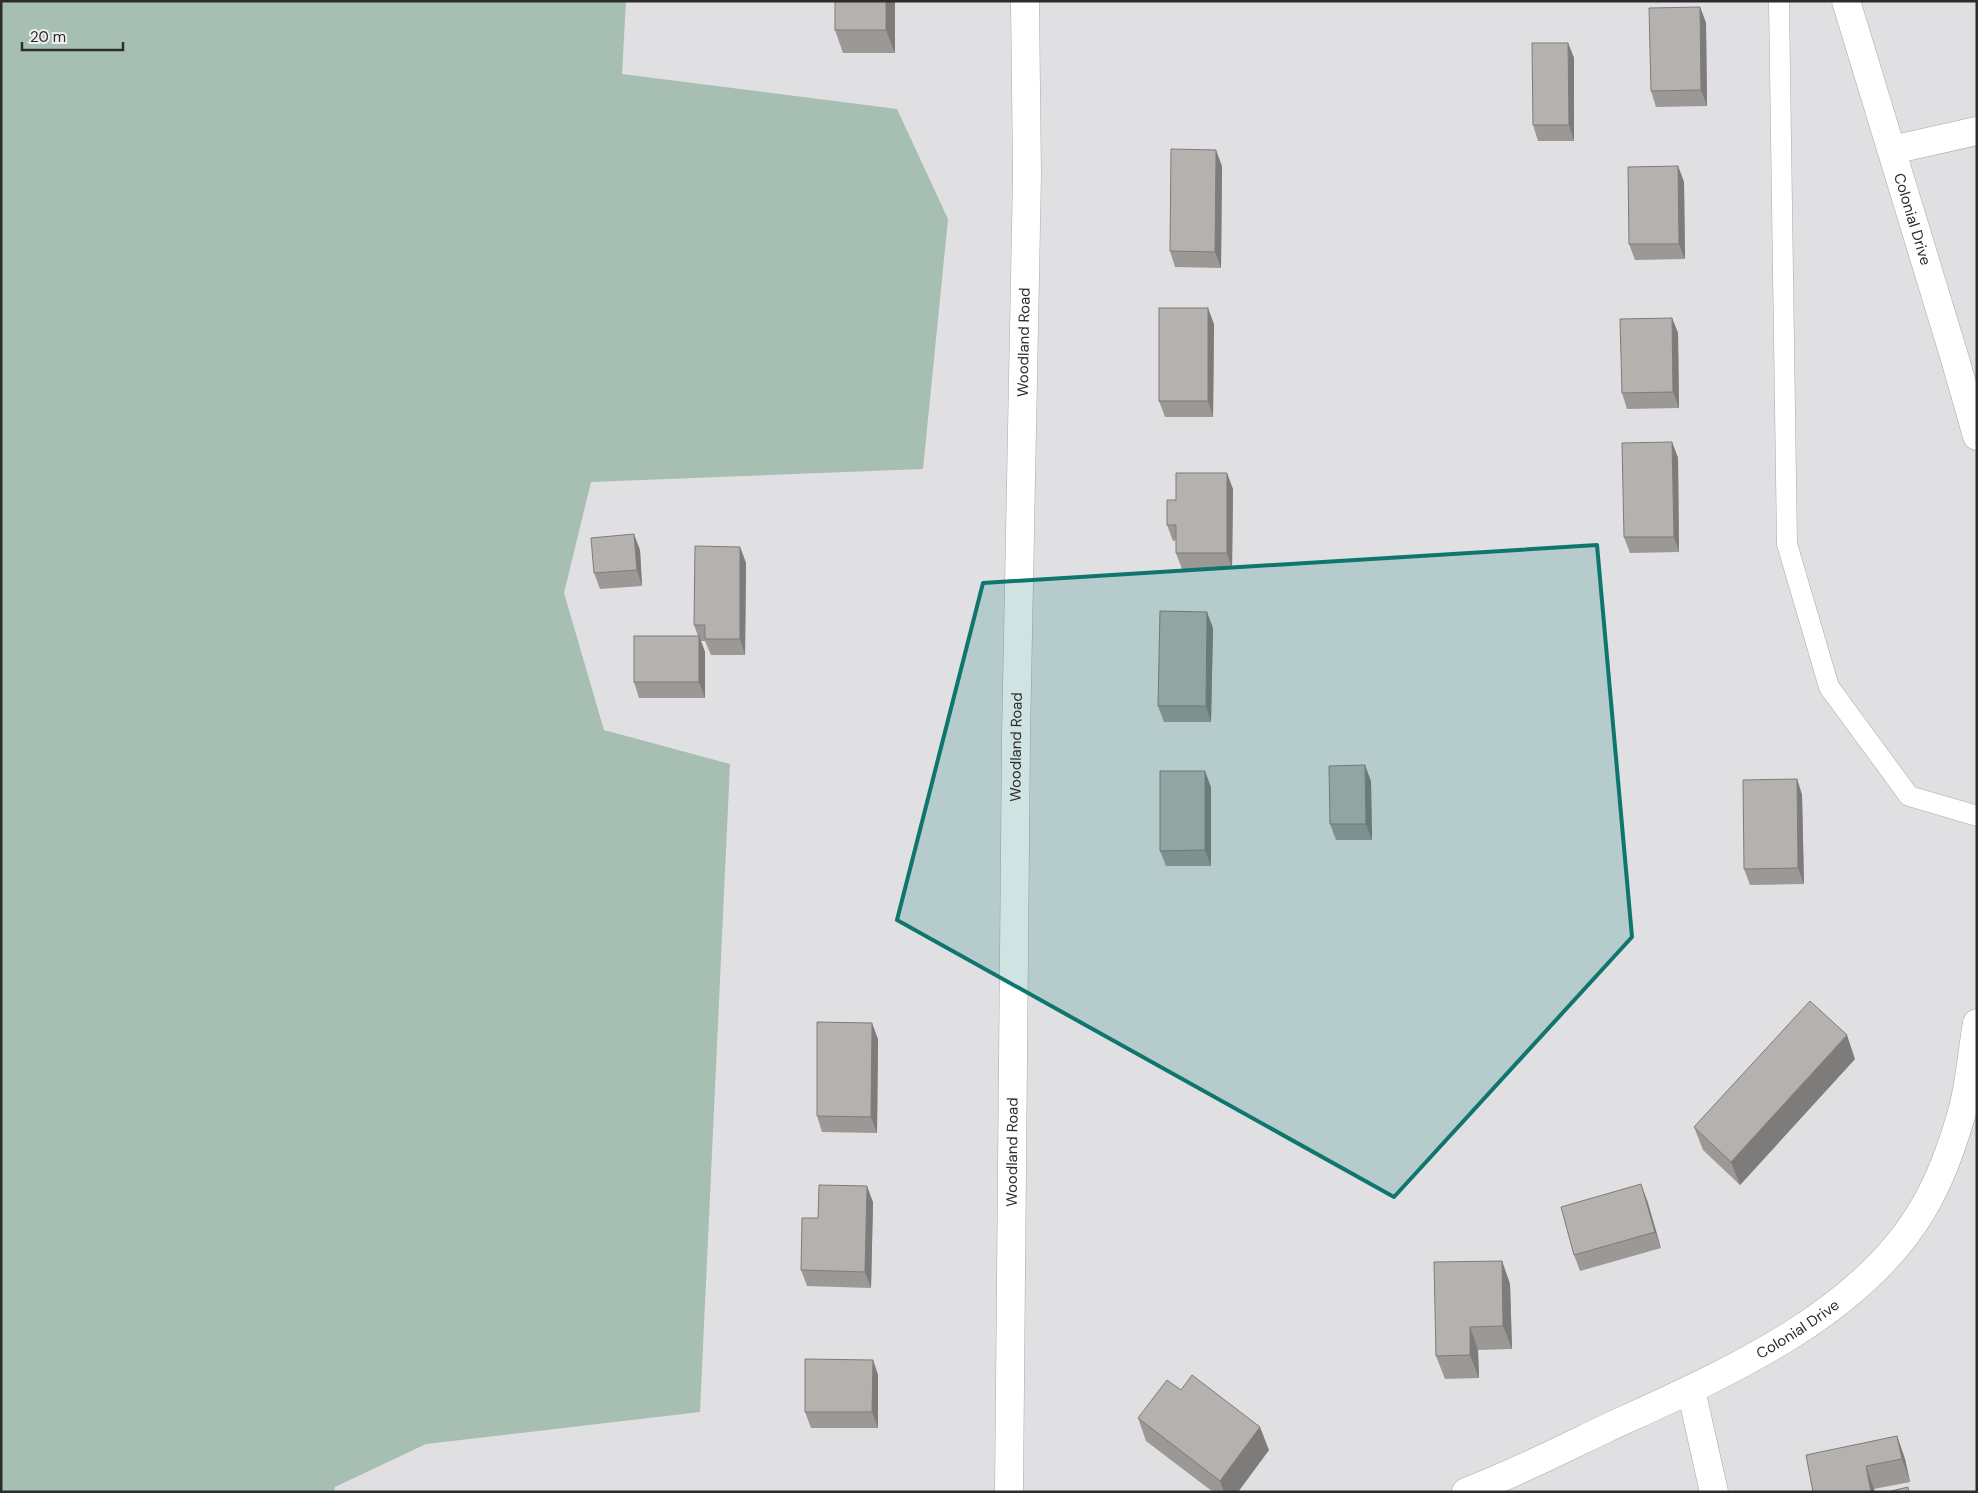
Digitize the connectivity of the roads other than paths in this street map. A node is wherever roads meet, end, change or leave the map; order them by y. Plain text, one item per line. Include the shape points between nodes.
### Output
1 (1025, 1) edge
2 (1779, 1) edge
3 (1846, 1) edge
4 (1977, 131) edge
5 (1892, 150) junction
6 (1977, 436) edge
7 (1977, 816) edge
8 (1977, 1023) edge
9 (1691, 1390) junction
10 (1009, 1492) edge
11 (1466, 1492) edge
12 (1714, 1492) edge

1 - 10 street, Woodland Road via 1028,175 1016,728
2 - 7 lane via 1787,544 1829,686 1909,796
3 - 5 street, Colonial Drive
4 - 5 street
5 - 6 street, Colonial Drive
8 - 9 street, Colonial Drive via 1963,1111 1943,1167 1924,1207 1901,1241 1839,1302 1771,1346
9 - 11 street, Colonial Drive
9 - 12 street

